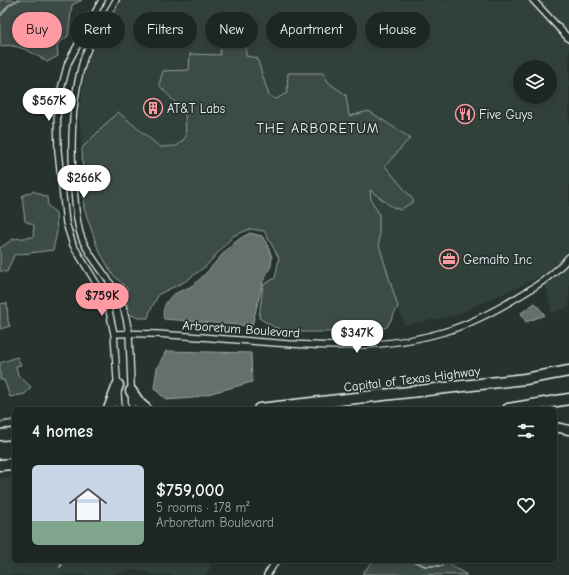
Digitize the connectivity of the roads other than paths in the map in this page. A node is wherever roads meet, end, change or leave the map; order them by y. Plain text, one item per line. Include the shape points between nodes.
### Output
1 (102, 0) edge
2 (116, 0) edge
3 (533, 0) edge
4 (569, 39) edge
5 (569, 257) edge
6 (129, 333) junction
7 (114, 334) junction
8 (569, 371) edge
9 (118, 385) junction
10 (131, 391) junction
11 (569, 399) edge
12 (111, 407) edge
13 (119, 407) edge
14 (132, 407) edge
15 (144, 407) edge
16 (300, 407) edge
17 (520, 407) edge
18 (557, 427) edge
19 (569, 430) edge
20 (12, 434) edge
21 (0, 435) edge
22 (12, 464) edge
23 (0, 465) edge
24 (275, 563) edge
25 (268, 575) edge

1 - 7 street via 68,63 57,104 58,151 66,223 73,245 108,306
2 - 6 street via 83,60 76,89 72,153 77,216 82,238 120,299
3 - 4 street
5 - 6 street, Arboretum Boulevard via 544,280 474,321 440,333 405,341 344,346
6 - 7 street, Arboretum Boulevard
6 - 10 street
7 - 9 street
8 - 16 highway, Capital of Texas Highway
9 - 12 highway
9 - 13 street
10 - 14 street
10 - 15 highway
11 - 17 highway
18 - 19 street
20 - 21 highway
22 - 23 highway
24 - 25 street

